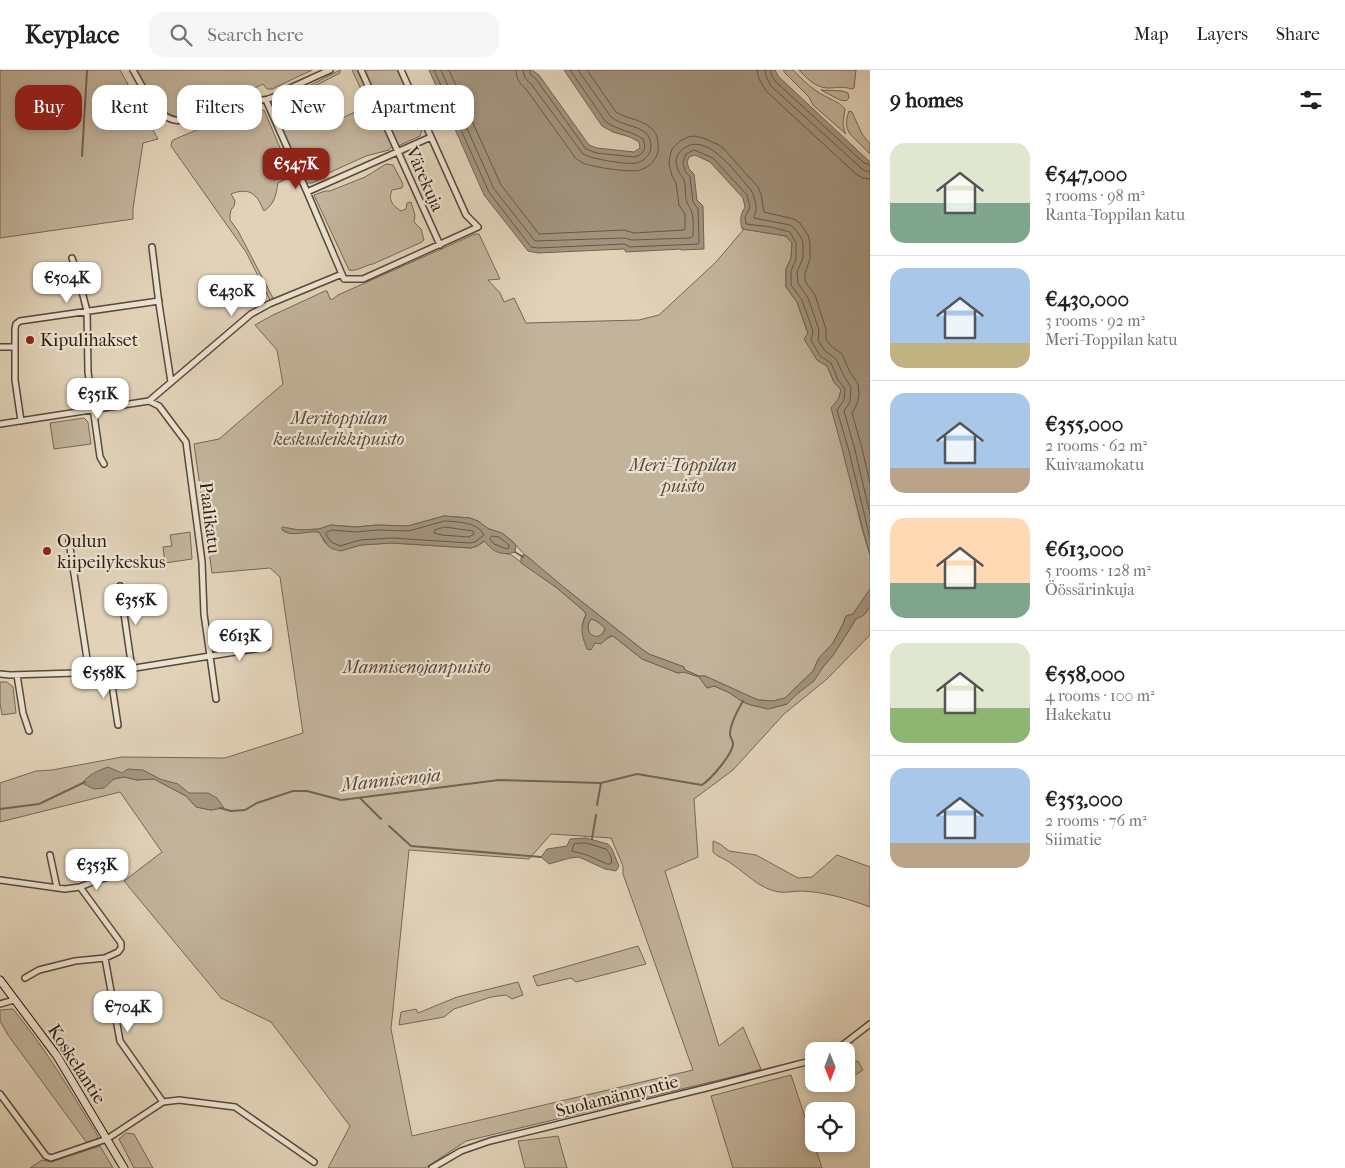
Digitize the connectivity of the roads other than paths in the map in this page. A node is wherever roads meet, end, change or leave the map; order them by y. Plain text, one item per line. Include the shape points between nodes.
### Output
1 (133, 70) edge
2 (330, 70) edge
3 (361, 70) edge
4 (401, 70) edge
5 (266, 100) junction
6 (431, 136) junction
7 (398, 151) junction
8 (307, 192) junction
9 (440, 244) junction
10 (152, 247) dead end
11 (72, 258) dead end
12 (342, 274) junction
13 (159, 301) junction
14 (87, 311) junction
15 (0, 347) edge
16 (15, 347) junction
17 (172, 382) junction
18 (149, 402) junction
19 (93, 410) junction
20 (21, 420) junction
21 (0, 424) edge
22 (104, 464) dead end
23 (69, 541) dead end
24 (120, 586) dead end
25 (267, 648) dead end
26 (210, 656) junction
27 (132, 669) junction
28 (88, 672) junction
29 (110, 672) junction
30 (0, 674) edge
31 (17, 675) junction
32 (216, 699) dead end
33 (118, 725) dead end
34 (29, 731) dead end
35 (50, 855) dead end
36 (109, 878) dead end
37 (0, 880) edge
38 (80, 887) junction
39 (57, 888) junction
40 (105, 958) junction
41 (24, 978) dead end
42 (0, 980) edge
43 (14, 1000) junction
44 (0, 1004) edge
45 (870, 1024) edge
46 (846, 1042) edge
47 (805, 1062) edge
48 (0, 1094) edge
49 (163, 1102) junction
50 (107, 1140) junction
51 (314, 1162) dead end
52 (124, 1168) edge
53 (432, 1168) edge

1 - 5 street via 158,111 175,120 196,119 240,99
2 - 5 street
3 - 7 street, Värekuja
4 - 6 street
5 - 8 street
6 - 7 street
6 - 9 street via 466,215 478,227
7 - 8 street
7 - 9 street, Värekuja
8 - 12 street
9 - 12 street via 363,278 344,279
10 - 13 street
11 - 14 street
12 - 17 street via 257,310
13 - 14 street
13 - 17 street
14 - 16 street via 20,322 16,324
14 - 19 street via 88,372
15 - 16 street
16 - 20 street via 15,380
17 - 18 street
18 - 19 street
18 - 26 street, Paalikatu via 158,406 186,442 202,562
19 - 20 street
19 - 22 street via 100,457
20 - 21 street
23 - 28 street
24 - 27 street
25 - 26 street
26 - 27 street
26 - 32 street, Paalikatu
27 - 29 street
28 - 29 street
28 - 31 street
29 - 33 street
30 - 31 street
31 - 34 street via 22,713
35 - 39 street
36 - 38 street
37 - 39 street
38 - 39 street
38 - 40 street via 121,943 122,948
40 - 41 street via 74,961 39,970
40 - 49 street via 120,1042
42 - 43 main road, Koskelantie
43 - 44 street
43 - 50 main road, Koskelantie via 57,1056
45 - 46 street
47 - 53 street, Suolamännyntie via 490,1141 461,1151
48 - 50 street via 48,1158
49 - 50 street
49 - 51 street via 179,1100 235,1107
50 - 52 main road, Koskelantie

